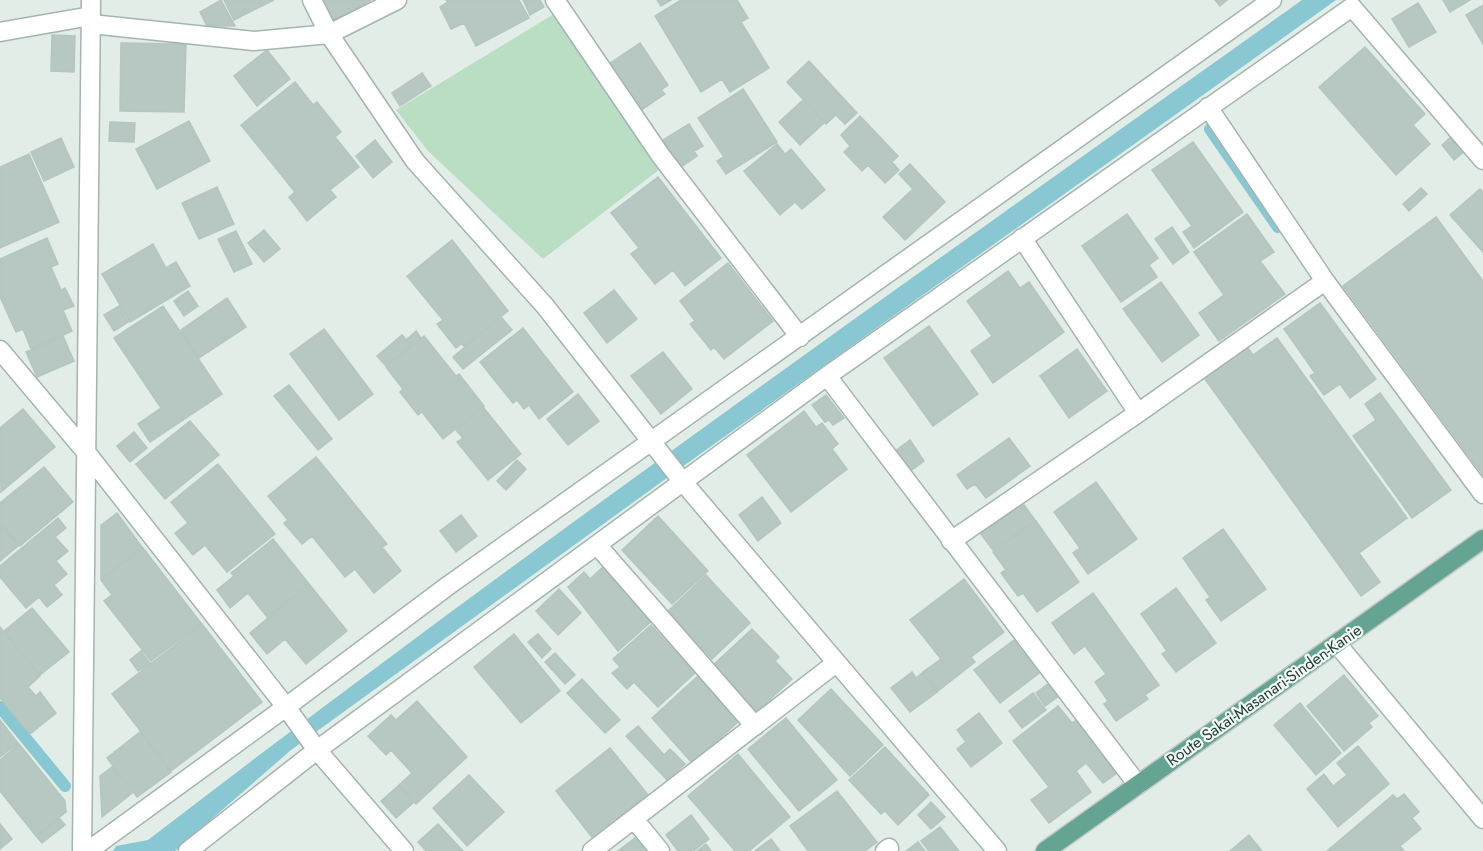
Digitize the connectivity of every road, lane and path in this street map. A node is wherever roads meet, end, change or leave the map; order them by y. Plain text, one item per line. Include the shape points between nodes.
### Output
1 (312, 0) edge
2 (397, 0) edge
3 (555, 0) edge
4 (1272, 0) edge
5 (1357, 3) edge
6 (91, 14) edge
7 (0, 32) edge
8 (329, 34) junction
9 (1208, 107) junction
10 (1483, 160) edge
11 (1022, 238) junction
12 (1320, 285) junction
13 (800, 337) junction
14 (0, 350) edge
15 (827, 376) junction
16 (1138, 413) junction
17 (654, 445) junction
18 (86, 452) junction
19 (680, 478) junction
20 (1483, 494) edge
21 (1483, 539) edge
22 (951, 541) junction
23 (597, 545) junction
24 (1337, 644) junction
25 (837, 663) junction
26 (289, 711) junction
27 (755, 726) junction
28 (313, 744) junction
29 (1138, 785) junction
30 (634, 819) junction
31 (1483, 819) edge
32 (84, 847) edge
33 (65, 851) edge
34 (188, 851) edge
35 (404, 851) edge
36 (592, 851) edge
37 (660, 851) edge
38 (997, 851) edge
39 (1045, 851) edge

1 - 8 street
2 - 8 street
3 - 13 street via 661,156
4 - 13 street
5 - 9 street
5 - 10 street
6 - 7 street
6 - 8 street via 254,41
6 - 18 street
8 - 17 street via 415,161 545,306
9 - 11 street
9 - 12 street
11 - 15 street
11 - 16 street
12 - 16 street
12 - 20 street
13 - 17 street
14 - 18 street
15 - 19 street
15 - 22 street
16 - 22 street
17 - 19 street
17 - 26 street via 449,585
18 - 26 street
18 - 32 street
19 - 23 street
19 - 25 street
21 - 24 main road, Route Sakai-Masanari-Sinden-Kanie
22 - 29 street
23 - 27 street
23 - 28 street
24 - 29 main road, Route Sakai-Masanari-Sinden-Kanie
24 - 31 street
25 - 27 street
25 - 38 street
26 - 28 street
26 - 32 street
27 - 30 street
28 - 34 street
28 - 35 street
29 - 39 main road, Route Sakai-Masanari-Sinden-Kanie
30 - 36 street
30 - 37 street
32 - 33 street

